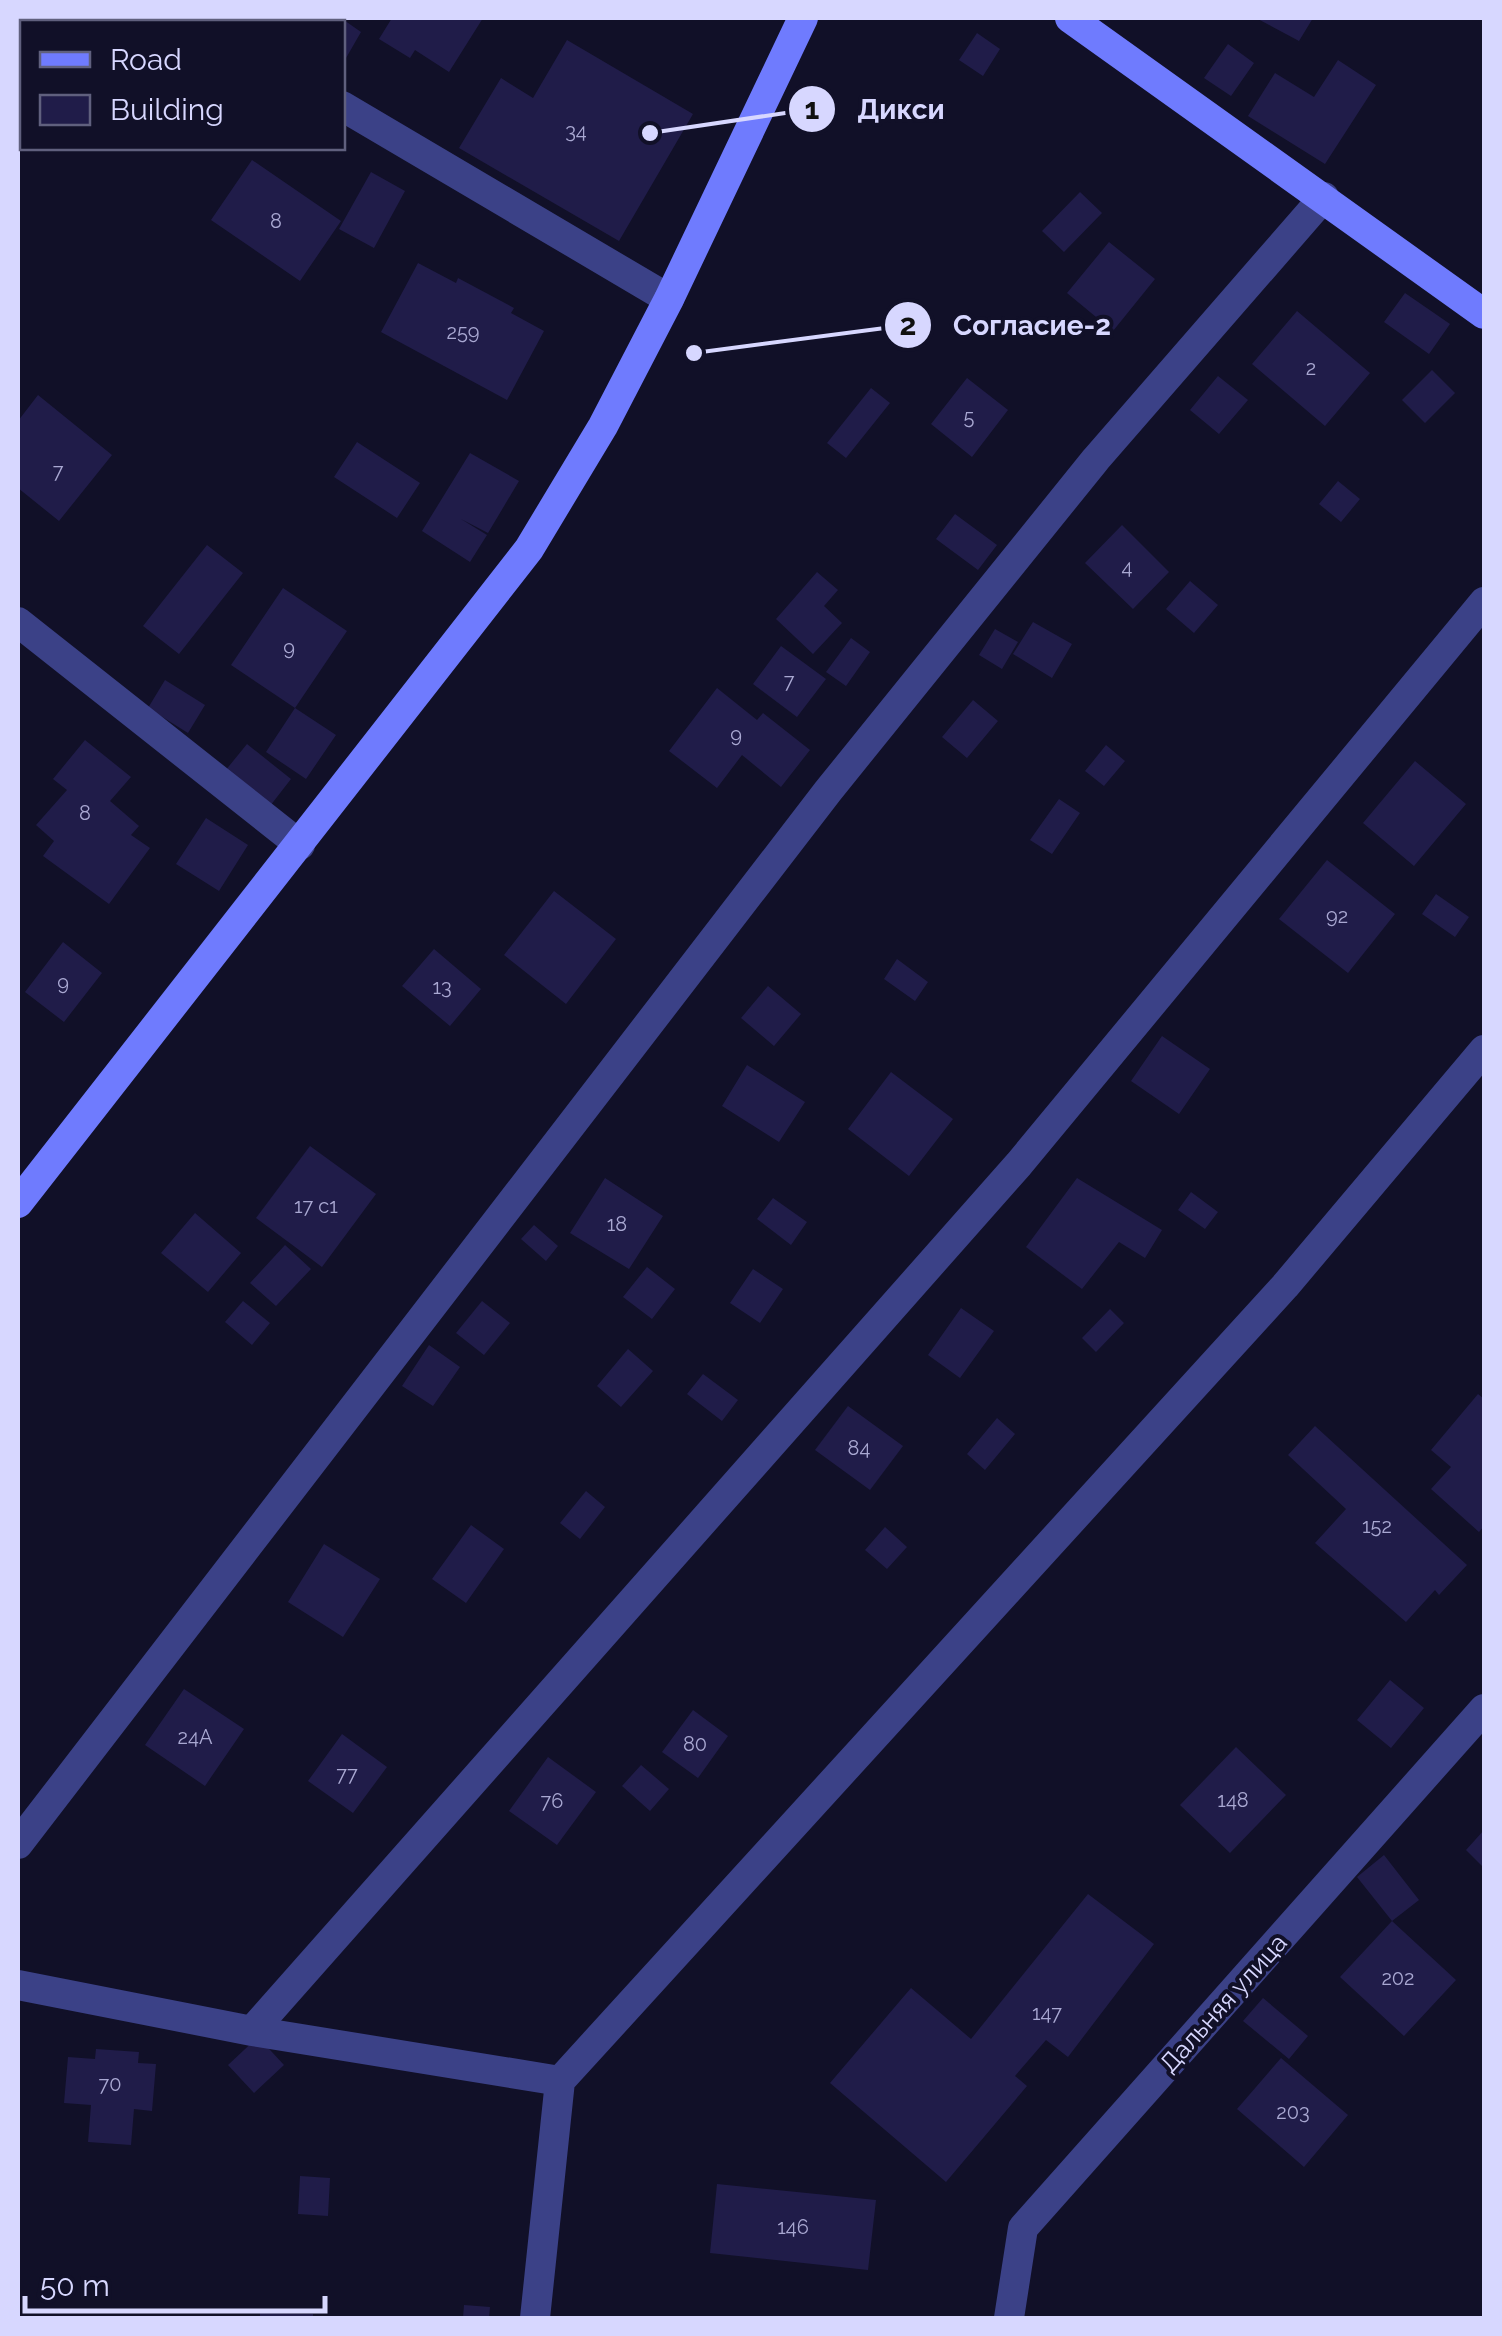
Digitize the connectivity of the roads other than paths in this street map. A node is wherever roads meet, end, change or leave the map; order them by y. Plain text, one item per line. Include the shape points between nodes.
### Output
1 (803, 18) edge
2 (1070, 18) edge
3 (345, 108) edge
4 (1324, 197) junction
5 (668, 299) junction
6 (1484, 314) edge
7 (1484, 602) edge
8 (18, 622) edge
9 (300, 845) junction
10 (1484, 1050) edge
11 (18, 1203) edge
12 (1484, 1709) edge
13 (18, 1844) edge
14 (18, 1985) edge
15 (252, 2030) junction
16 (560, 2081) junction
17 (535, 2318) edge
18 (1010, 2318) edge

1 - 5 street
2 - 4 street
3 - 5 street
4 - 6 street
4 - 13 street via 1096,459 828,791
5 - 9 street via 530,550
7 - 15 street via 1019,1164
8 - 9 street
9 - 11 street
10 - 16 street via 1285,1286
12 - 18 street, Дальняя улица via 1023,2228
14 - 15 street
15 - 16 street
16 - 17 street

